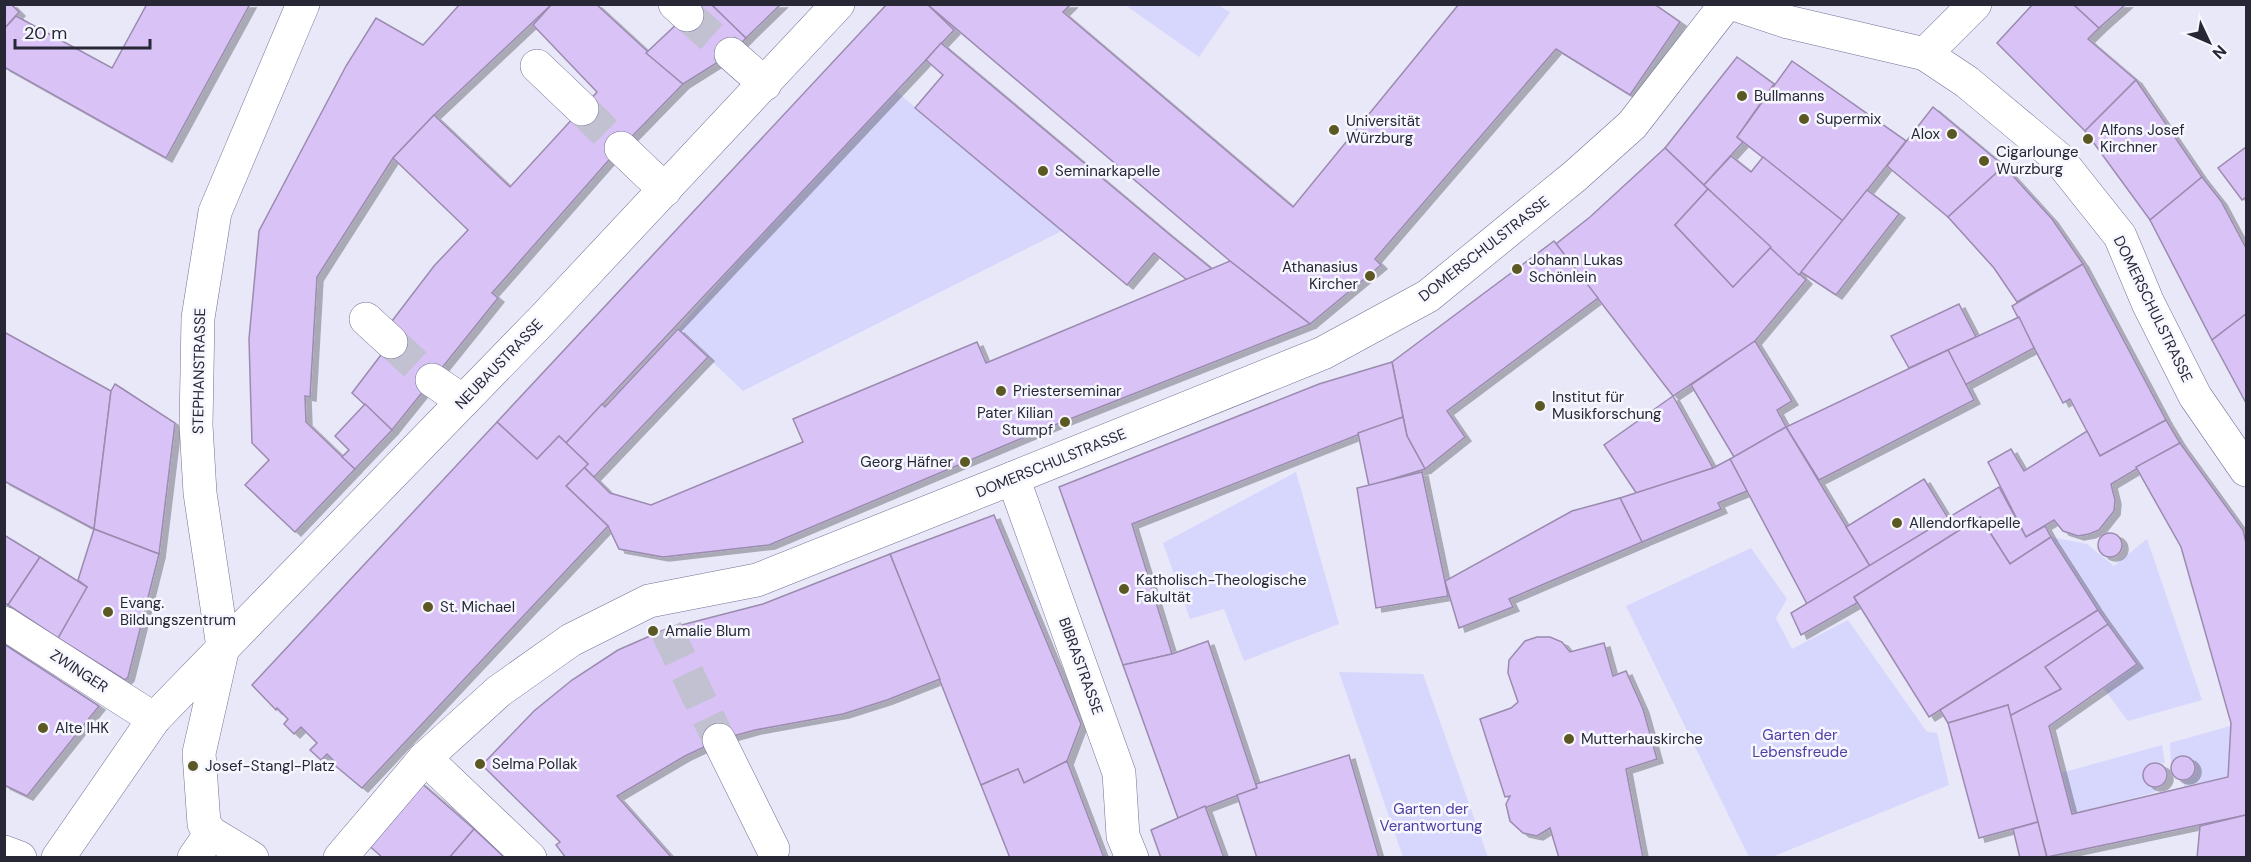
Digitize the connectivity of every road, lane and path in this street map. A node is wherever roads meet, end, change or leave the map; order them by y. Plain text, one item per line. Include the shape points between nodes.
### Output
1 (303, 4) edge
2 (838, 4) edge
3 (1726, 4) edge
4 (1734, 4) edge
5 (1975, 4) edge
6 (731, 54) tunnel mouth
7 (1925, 54) junction
8 (537, 66) dead end
9 (765, 84) junction
10 (582, 109) tunnel mouth
11 (621, 148) tunnel mouth
12 (665, 190) junction
13 (366, 318) dead end
14 (391, 342) tunnel mouth
15 (432, 380) tunnel mouth
16 (463, 401) junction
17 (2247, 470) edge
18 (1013, 478) junction
19 (4, 623) edge
20 (223, 647) junction
21 (154, 719) junction
22 (719, 740) tunnel mouth
23 (425, 758) junction
24 (202, 845) edge
25 (773, 849) dead end
26 (4, 852) edge
27 (20, 858) edge
28 (58, 858) edge
29 (252, 858) edge
30 (340, 858) edge
31 (530, 858) edge
32 (1132, 858) edge

1 - 20 street, STEPHANSTRASSE via 214,212 198,318 196,425 200,493
2 - 9 street, NEUBAUSTRASSE
3 - 18 street, DOMERSCHULSTRASSE via 1632,125 1428,296 1323,353
4 - 7 street, DOMERSCHULSTRASSE via 1788,22
5 - 7 street
6 - 9 street
7 - 17 street, DOMERSCHULSTRASSE via 1967,82 2058,158 2120,236 2148,303 2195,396
8 - 10 street
9 - 12 street, NEUBAUSTRASSE
11 - 12 street
12 - 16 street, NEUBAUSTRASSE
13 - 14 street
15 - 16 street
16 - 20 street, NEUBAUSTRASSE
18 - 23 street, DOMERSCHULSTRASSE via 757,580 649,601 572,640 499,691
18 - 32 street, BIBRASTRASSE via 1119,773 1123,836
19 - 21 street, ZWINGER
20 - 21 street, NEUBAUSTRASSE
20 - 24 street via 199,753
21 - 28 street
22 - 25 street
23 - 30 street, DOMERSCHULSTRASSE
23 - 31 street
24 - 29 street
26 - 27 street

